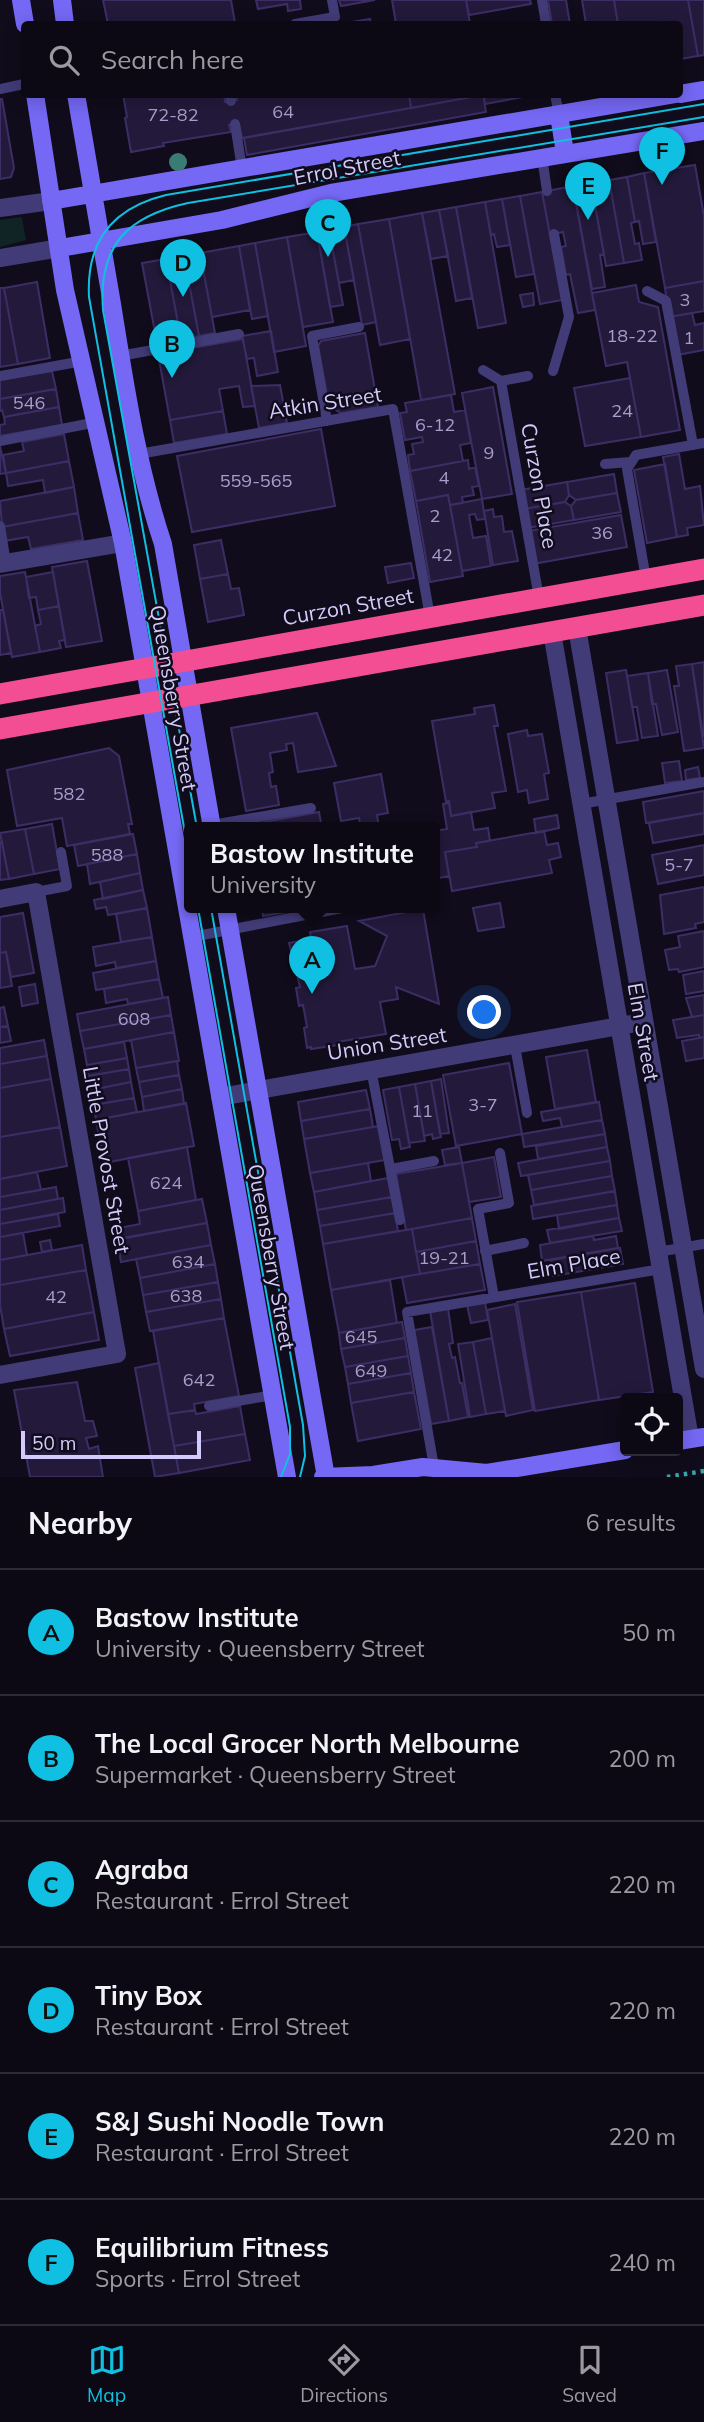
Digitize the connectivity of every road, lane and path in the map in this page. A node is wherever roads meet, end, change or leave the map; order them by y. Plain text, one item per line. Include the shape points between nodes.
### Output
1 (23, 0) edge
2 (62, 0) edge
3 (332, 0) edge
4 (542, 0) edge
5 (24, 21) edge
6 (65, 21) edge
7 (312, 21) edge
8 (546, 21) edge
9 (21, 85) edge
10 (0, 89) edge
11 (704, 90) edge
12 (683, 93) edge
13 (36, 98) edge
14 (77, 98) edge
15 (556, 98) edge
16 (655, 98) edge
17 (559, 115) junction
18 (235, 124) dead end
19 (704, 131) edge
20 (565, 153) junction
21 (542, 157) junction
22 (242, 169) junction
23 (547, 191) dead end
24 (94, 193) junction
25 (51, 201) junction
26 (0, 208) edge
27 (554, 234) dead end
28 (102, 241) junction
29 (60, 248) junction
30 (0, 258) edge
31 (647, 290) dead end
32 (359, 327) dead end
33 (239, 334) dead end
34 (120, 356) junction
35 (83, 361) junction
36 (483, 370) dead end
37 (553, 371) dead end
38 (0, 376) edge
39 (528, 376) dead end
40 (501, 381) junction
41 (327, 421) junction
42 (97, 422) junction
43 (0, 441) edge
44 (704, 443) edge
45 (693, 445) junction
46 (139, 454) junction
47 (630, 461) junction
48 (604, 464) dead end
49 (0, 526) edge
50 (123, 543) junction
51 (3, 564) edge
52 (704, 569) edge
53 (646, 579) junction
54 (571, 592) junction
55 (542, 597) junction
56 (704, 605) edge
57 (653, 615) junction
58 (430, 617) junction
59 (577, 628) junction
60 (552, 632) junction
61 (341, 633) junction
62 (183, 661) junction
63 (145, 668) junction
64 (346, 669) junction
65 (0, 694) edge
66 (189, 696) junction
67 (150, 703) junction
68 (0, 729) edge
69 (704, 782) edge
70 (607, 800) junction
71 (581, 804) junction
72 (311, 808) dead end
73 (211, 822) edge
74 (234, 822) edge
75 (61, 852) dead end
76 (36, 892) junction
77 (184, 892) edge
78 (0, 899) edge
79 (188, 913) edge
80 (227, 913) edge
81 (315, 913) edge
82 (230, 929) junction
83 (192, 937) junction
84 (645, 1022) junction
85 (619, 1026) junction
86 (515, 1046) junction
87 (371, 1069) junction
88 (258, 1089) junction
89 (220, 1097) junction
90 (527, 1113) dead end
91 (500, 1153) dead end
92 (434, 1161) dead end
93 (391, 1169) junction
94 (400, 1220) dead end
95 (523, 1243) dead end
96 (704, 1244) edge
97 (683, 1247) junction
98 (485, 1251) junction
99 (659, 1260) junction
100 (494, 1297) junction
101 (704, 1369) edge
102 (0, 1374) edge
103 (272, 1395) junction
104 (209, 1406) dead end
105 (690, 1439) edge
106 (620, 1451) edge
107 (434, 1467) junction
108 (704, 1471) edge
109 (483, 1475) edge
110 (287, 1477) edge
111 (325, 1477) edge
112 (667, 1477) edge

1 - 5 street
2 - 6 street
3 - 7 lane via 335,17
4 - 8 lane
9 - 10 lane
11 - 12 street, Errol Street
13 - 25 street, Queensberry Street
14 - 24 street, Queensberry Street
15 - 17 lane
16 - 17 street, Errol Street
17 - 20 street
17 - 22 street, Errol Street
18 - 22 lane
19 - 20 street, Errol Street
20 - 21 street, Errol Street
21 - 23 lane
21 - 28 street, Errol Street via 331,193 222,220
22 - 24 street, Errol Street
24 - 25 street, Errol Street
24 - 28 street, Queensberry Street
25 - 26 street, Errol Street
25 - 29 street, Queensberry Street
27 - 37 lane via 569,317
28 - 29 street, Errol Street
28 - 34 street, Queensberry Street
29 - 30 street, Errol Street
29 - 35 street, Queensberry Street
31 - 45 lane via 666,301
32 - 41 lane via 312,336
33 - 34 lane
34 - 46 street, Queensberry Street
35 - 38 lane
35 - 42 street, Queensberry Street
36 - 40 lane
39 - 40 lane
40 - 55 lane, Curzon Place
41 - 46 lane, Atkin Street
41 - 58 lane, Atkin Street via 393,409
42 - 43 lane
42 - 50 street, Queensberry Street
44 - 45 lane
45 - 47 lane via 636,455
46 - 62 street, Queensberry Street via 163,544
47 - 48 lane
47 - 53 lane via 626,469
49 - 51 lane
50 - 51 street
50 - 63 street, Queensberry Street
52 - 53 highway, Curzon Street
53 - 54 highway, Curzon Street
53 - 57 highway
54 - 55 highway, Curzon Street
54 - 59 highway
55 - 58 highway, Curzon Street
55 - 60 highway
56 - 57 highway
57 - 59 highway
58 - 61 highway, Curzon Street
59 - 60 highway
59 - 70 street, Elm Street
60 - 64 highway
60 - 71 street, Elm Street
61 - 62 highway, Curzon Street
61 - 64 highway
62 - 63 highway, Curzon Street
62 - 66 street, Queensberry Street
63 - 65 highway, Curzon Street
63 - 67 street, Queensberry Street
64 - 66 highway
66 - 67 highway
66 - 73 street, Queensberry Street
67 - 68 highway
67 - 77 street, Queensberry Street
69 - 70 lane
70 - 71 lane
70 - 84 street, Elm Street
71 - 85 street, Elm Street
72 - 74 lane
75 - 76 lane via 66,886
76 - 78 street
76 - 102 street, Little Provost Street via 117,1354
79 - 83 street, Queensberry Street
80 - 82 street, Queensberry Street
81 - 82 lane
82 - 83 lane
82 - 88 street, Queensberry Street
83 - 89 street, Queensberry Street
84 - 85 street, Union Street
84 - 97 street, Elm Street
85 - 86 street, Union Street
85 - 99 street, Elm Street
86 - 87 street, Union Street
86 - 90 lane
87 - 88 street, Union Street
87 - 93 lane
88 - 89 street, Union Street
88 - 111 street, Queensberry Street
89 - 103 street, Queensberry Street
91 - 98 lane via 509,1203 478,1209
92 - 93 lane
93 - 94 lane
95 - 98 lane
96 - 97 lane, Elm Place
97 - 99 lane, Elm Place
97 - 101 street, Elm Street
98 - 100 lane
99 - 100 lane, Elm Place
99 - 105 street, Elm Street
100 - 107 lane, Elm Place via 407,1312
103 - 104 lane
103 - 110 street, Queensberry Street
106 - 109 street
107 - 109 street
107 - 111 street
108 - 112 path

